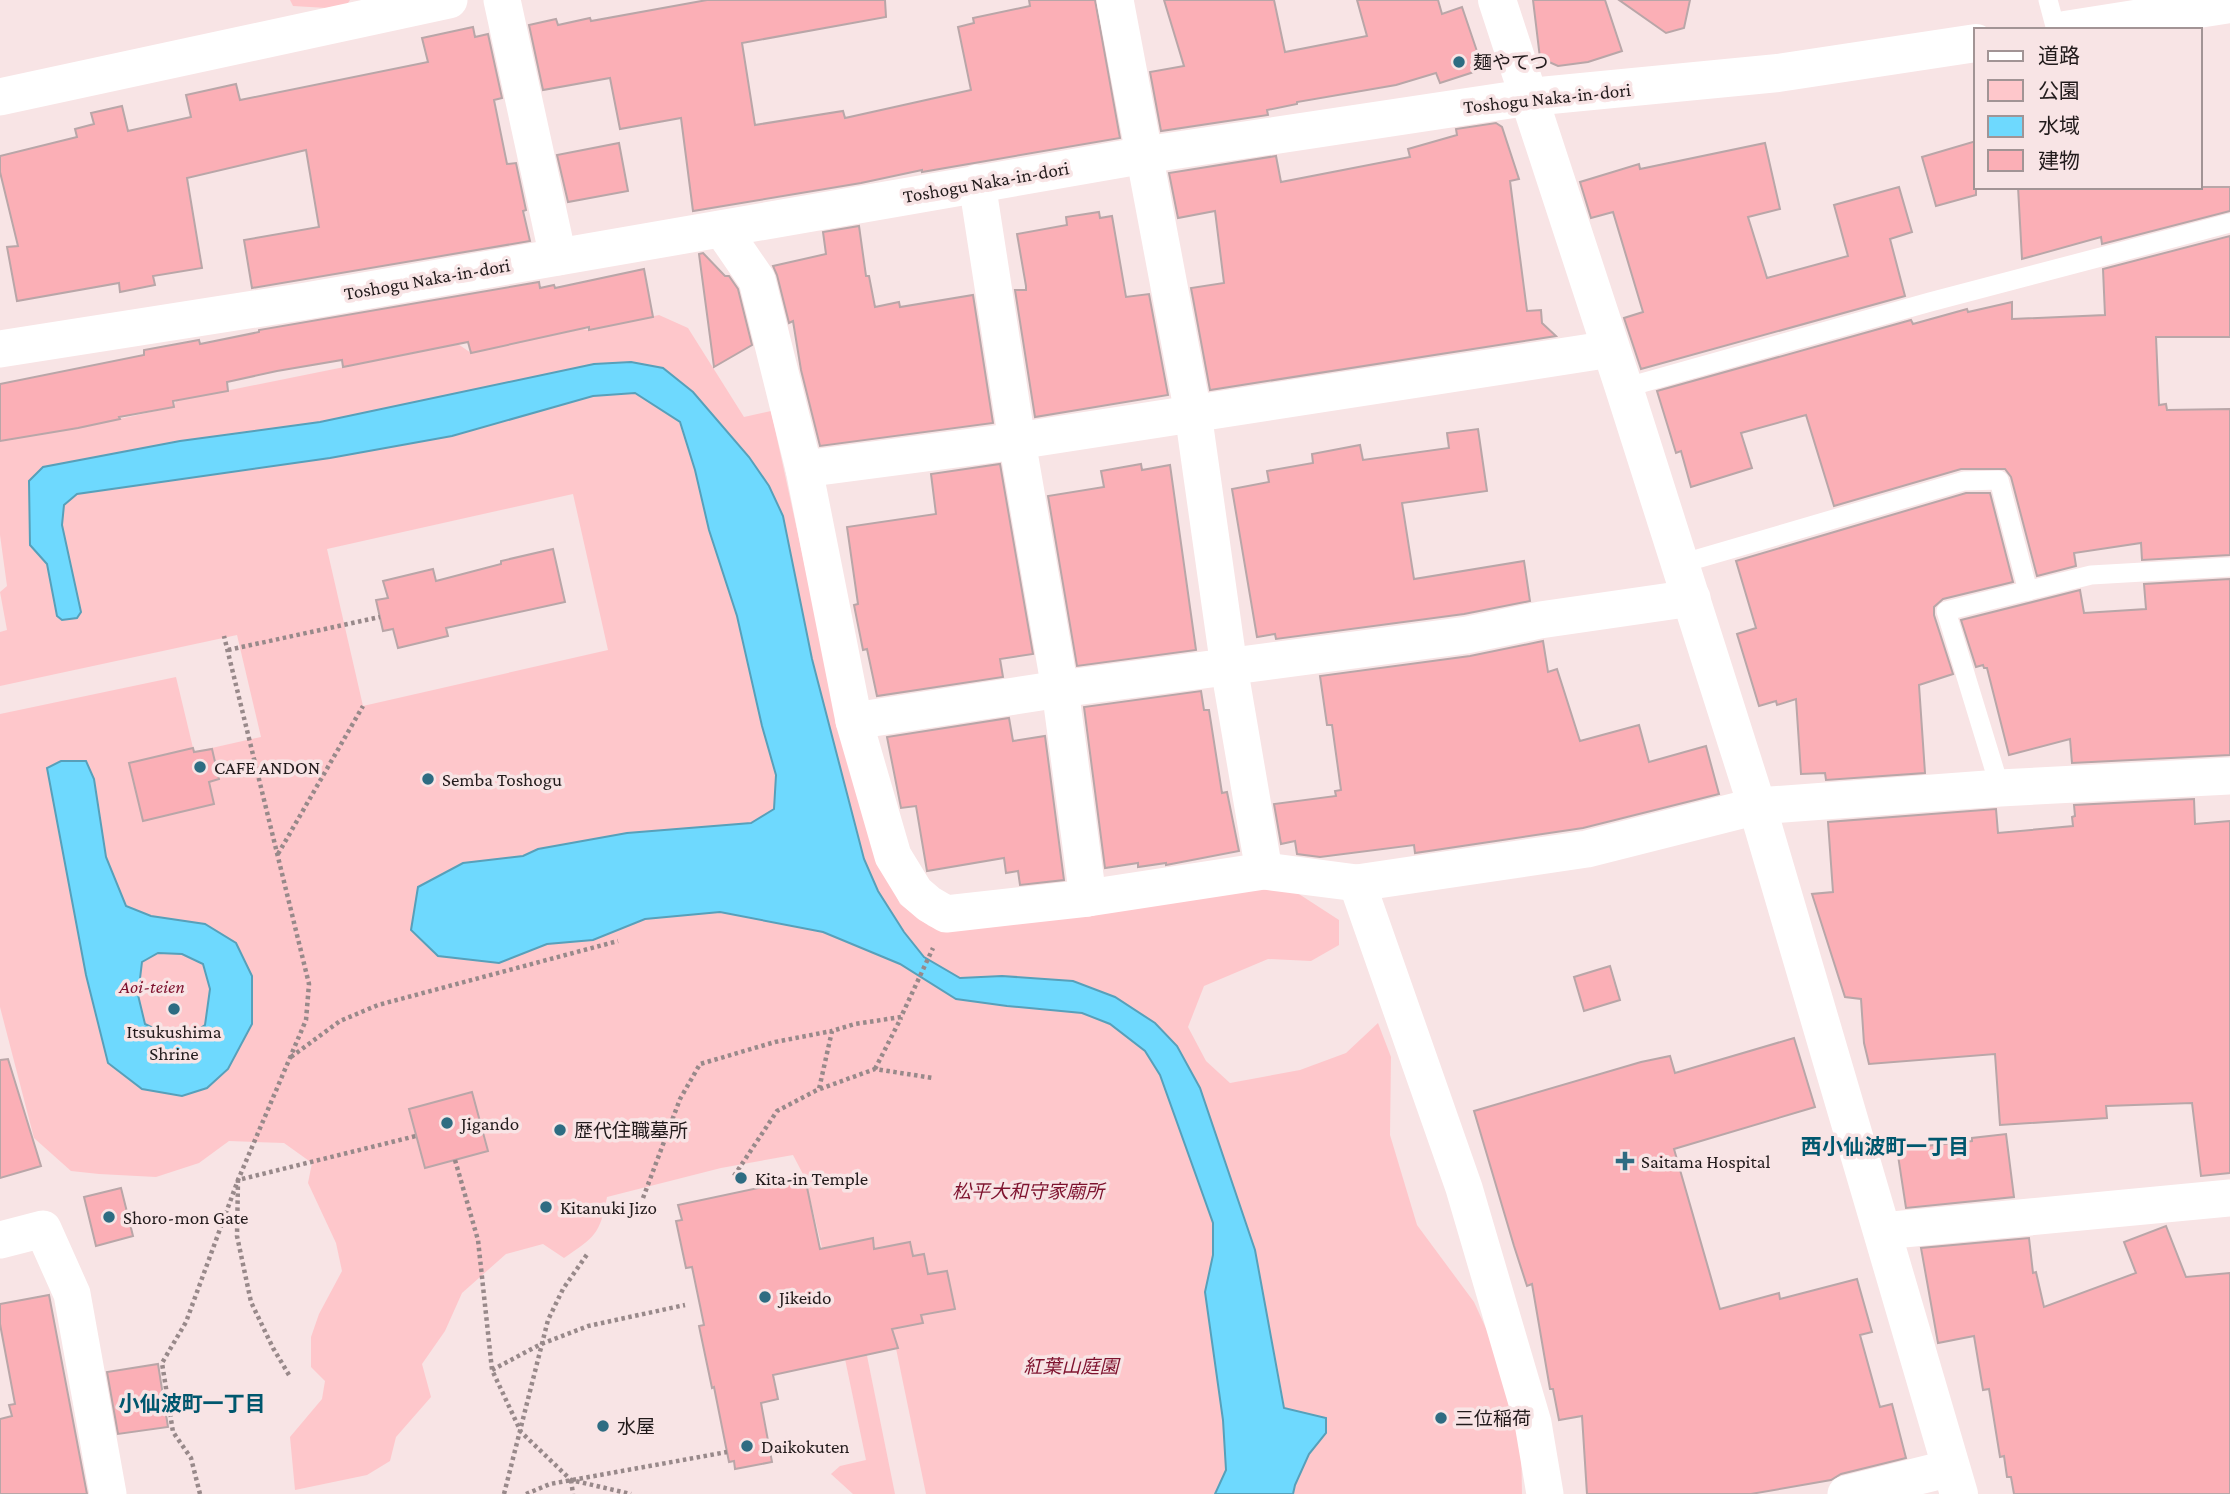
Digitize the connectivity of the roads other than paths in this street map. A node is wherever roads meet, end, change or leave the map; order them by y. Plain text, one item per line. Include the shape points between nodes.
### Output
1 (449, 0) edge
2 (502, 0) edge
3 (1115, 0) edge
4 (1497, 0) edge
5 (2048, 0) edge
6 (2230, 4) edge
7 (2055, 28) edge
8 (2078, 28) edge
9 (1974, 43) edge
10 (0, 97) edge
11 (1530, 97) junction
12 (1145, 155) junction
13 (977, 183) junction
14 (2230, 223) edge
15 (722, 229) junction
16 (558, 257) junction
17 (0, 349) edge
18 (1611, 349) junction
19 (1624, 388) junction
20 (1193, 413) junction
21 (1017, 441) junction
22 (804, 469) junction
23 (2230, 567) edge
24 (1686, 581) junction
25 (2028, 591) junction
26 (1229, 667) junction
27 (1060, 689) junction
28 (854, 721) junction
29 (2230, 776) edge
30 (2000, 788) junction
31 (1757, 806) junction
32 (1264, 872) junction
33 (1357, 883) junction
34 (1088, 898) junction
35 (2230, 1198) edge
36 (1882, 1231) junction
37 (0, 1240) edge
38 (1955, 1481) edge
39 (108, 1494) edge
40 (1545, 1494) edge
41 (1846, 1494) edge

1 - 10 street
2 - 16 street
3 - 12 street
4 - 11 street
5 - 7 lane
6 - 8 street
9 - 11 street, Toshogu Naka-in-dori via 1778,73
11 - 12 street, Toshogu Naka-in-dori
11 - 18 street
12 - 13 street, Toshogu Naka-in-dori
12 - 20 street
13 - 15 street, Toshogu Naka-in-dori
13 - 21 street
14 - 19 lane
15 - 16 street, Toshogu Naka-in-dori
15 - 22 street via 757,280
16 - 17 street, Toshogu Naka-in-dori
18 - 19 street
18 - 20 street
19 - 24 street
20 - 21 street
20 - 26 street
21 - 22 street
21 - 27 street
22 - 28 street
23 - 25 lane via 2091,575
24 - 25 lane via 1964,481 2000,480
24 - 26 street via 1467,635
24 - 31 street
25 - 30 lane via 1946,611
26 - 27 street
26 - 32 street
27 - 28 street
27 - 34 street
28 - 34 street via 893,856 915,892 929,904 946,914
29 - 30 street
30 - 31 street
31 - 33 street via 1587,849
31 - 36 street
32 - 33 street
32 - 34 street
33 - 40 street via 1464,1188 1532,1423
35 - 36 street
36 - 38 street
37 - 39 street via 43,1229 72,1294
38 - 41 street

